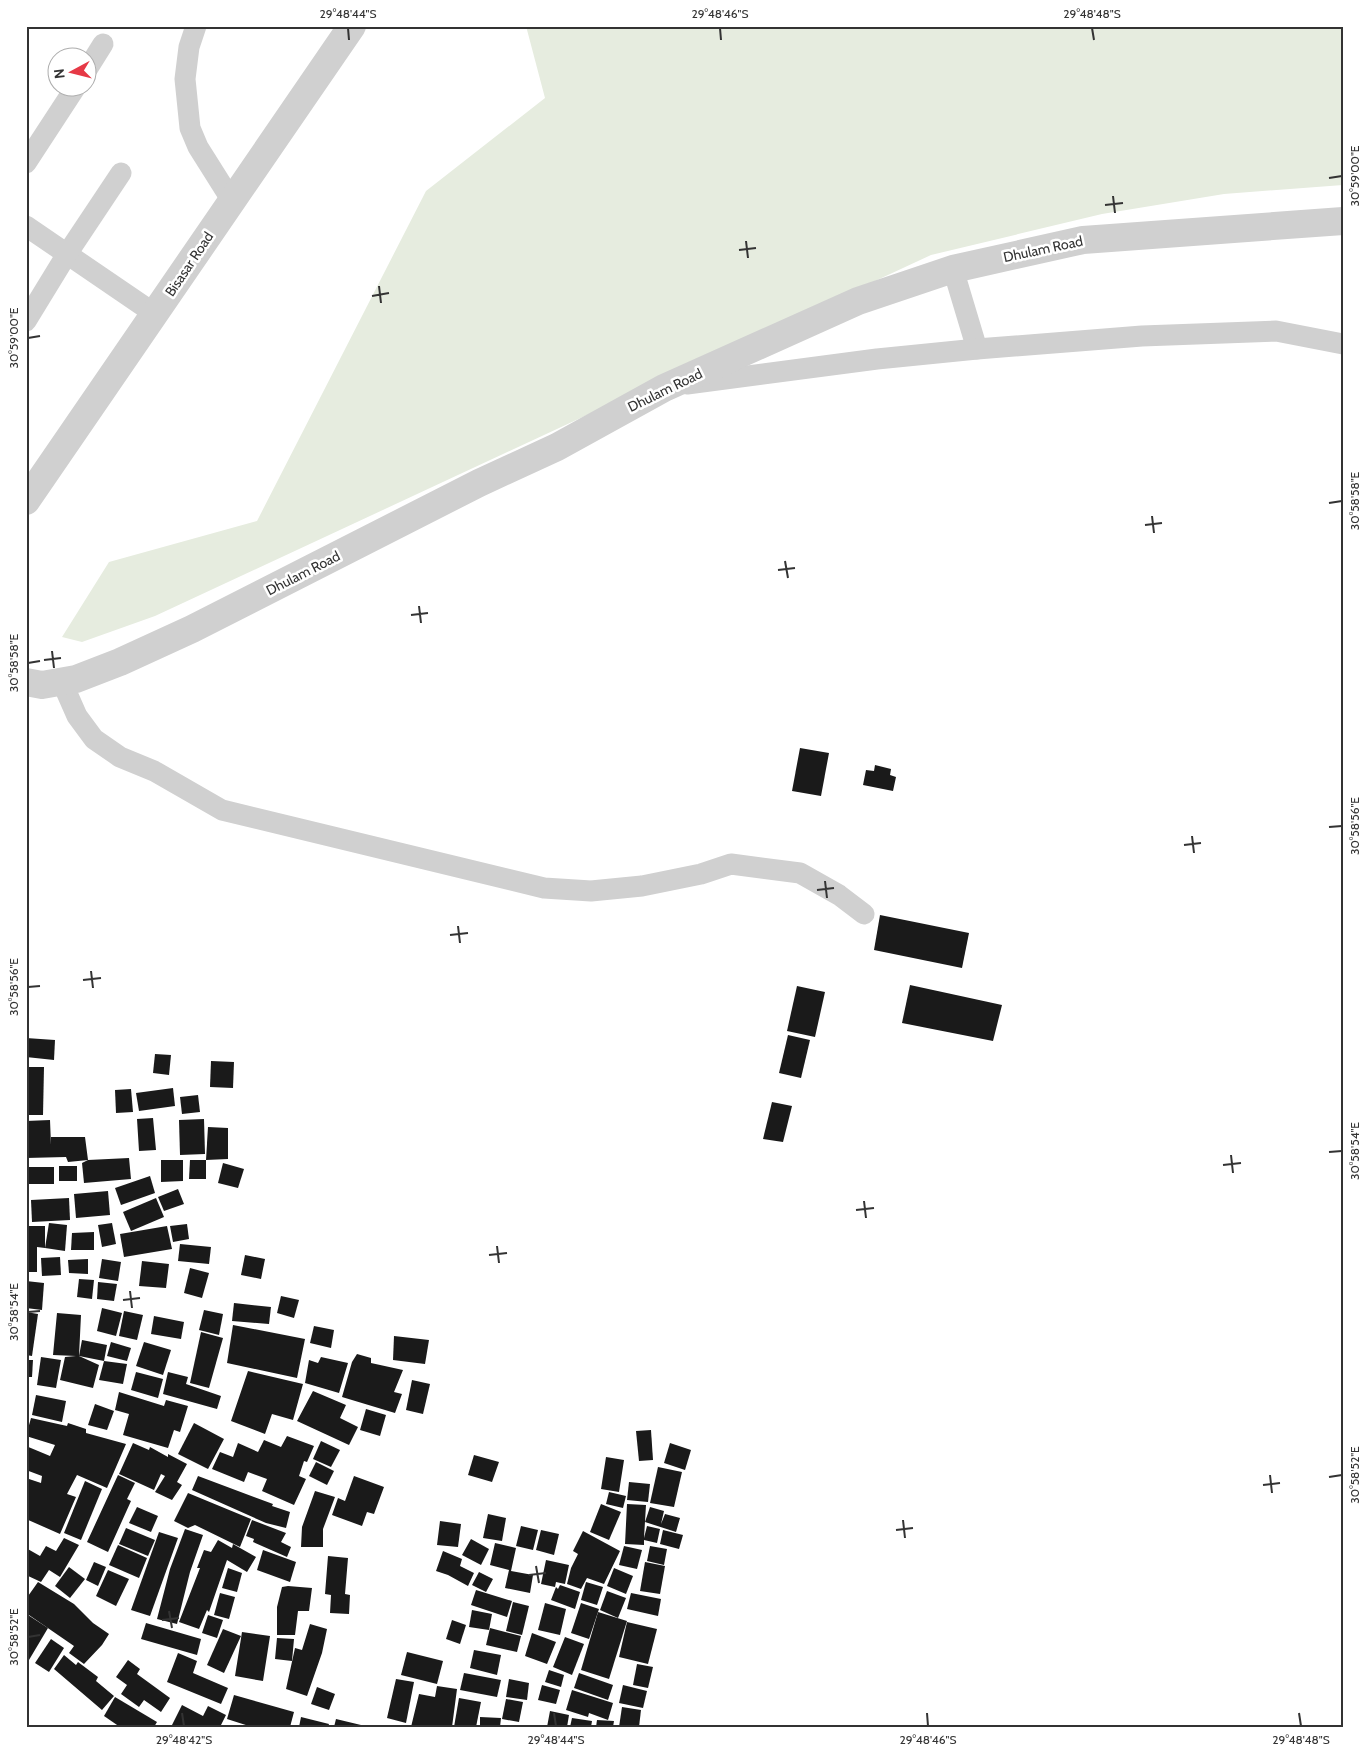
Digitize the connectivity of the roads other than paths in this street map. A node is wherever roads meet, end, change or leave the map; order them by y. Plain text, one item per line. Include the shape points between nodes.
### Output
1 (196, 26) edge
2 (352, 26) edge
3 (103, 44) dead end
4 (98, 52) edge
5 (68, 98) edge
6 (26, 163) edge
7 (120, 173) dead end
8 (232, 201) junction
9 (1343, 221) edge
10 (26, 226) edge
11 (67, 254) junction
12 (953, 269) junction
13 (155, 314) junction
14 (26, 321) edge
15 (1343, 344) edge
16 (977, 349) junction
17 (664, 388) junction
18 (26, 501) edge
19 (26, 682) edge
20 (62, 682) junction
21 (864, 914) dead end

1 - 8 lane via 189,47 185,79 190,128 198,147
2 - 8 street, Bisasar Road
3 - 4 lane
5 - 6 lane
7 - 11 lane
8 - 13 street, Bisasar Road
9 - 12 street, Dhulam Road via 1083,240
10 - 11 lane
11 - 13 lane
11 - 14 lane
12 - 16 lane
12 - 17 street, Dhulam Road via 858,301
13 - 18 street, Bisasar Road
15 - 16 lane via 1276,331 1142,336
16 - 17 lane
17 - 20 street, Dhulam Road via 557,446 192,629 120,662
19 - 20 street, Dhulam Road via 42,685
20 - 21 lane via 77,716 94,739 120,758 154,771 222,810 544,888 591,891 642,886 701,874 731,864 800,873 839,895

